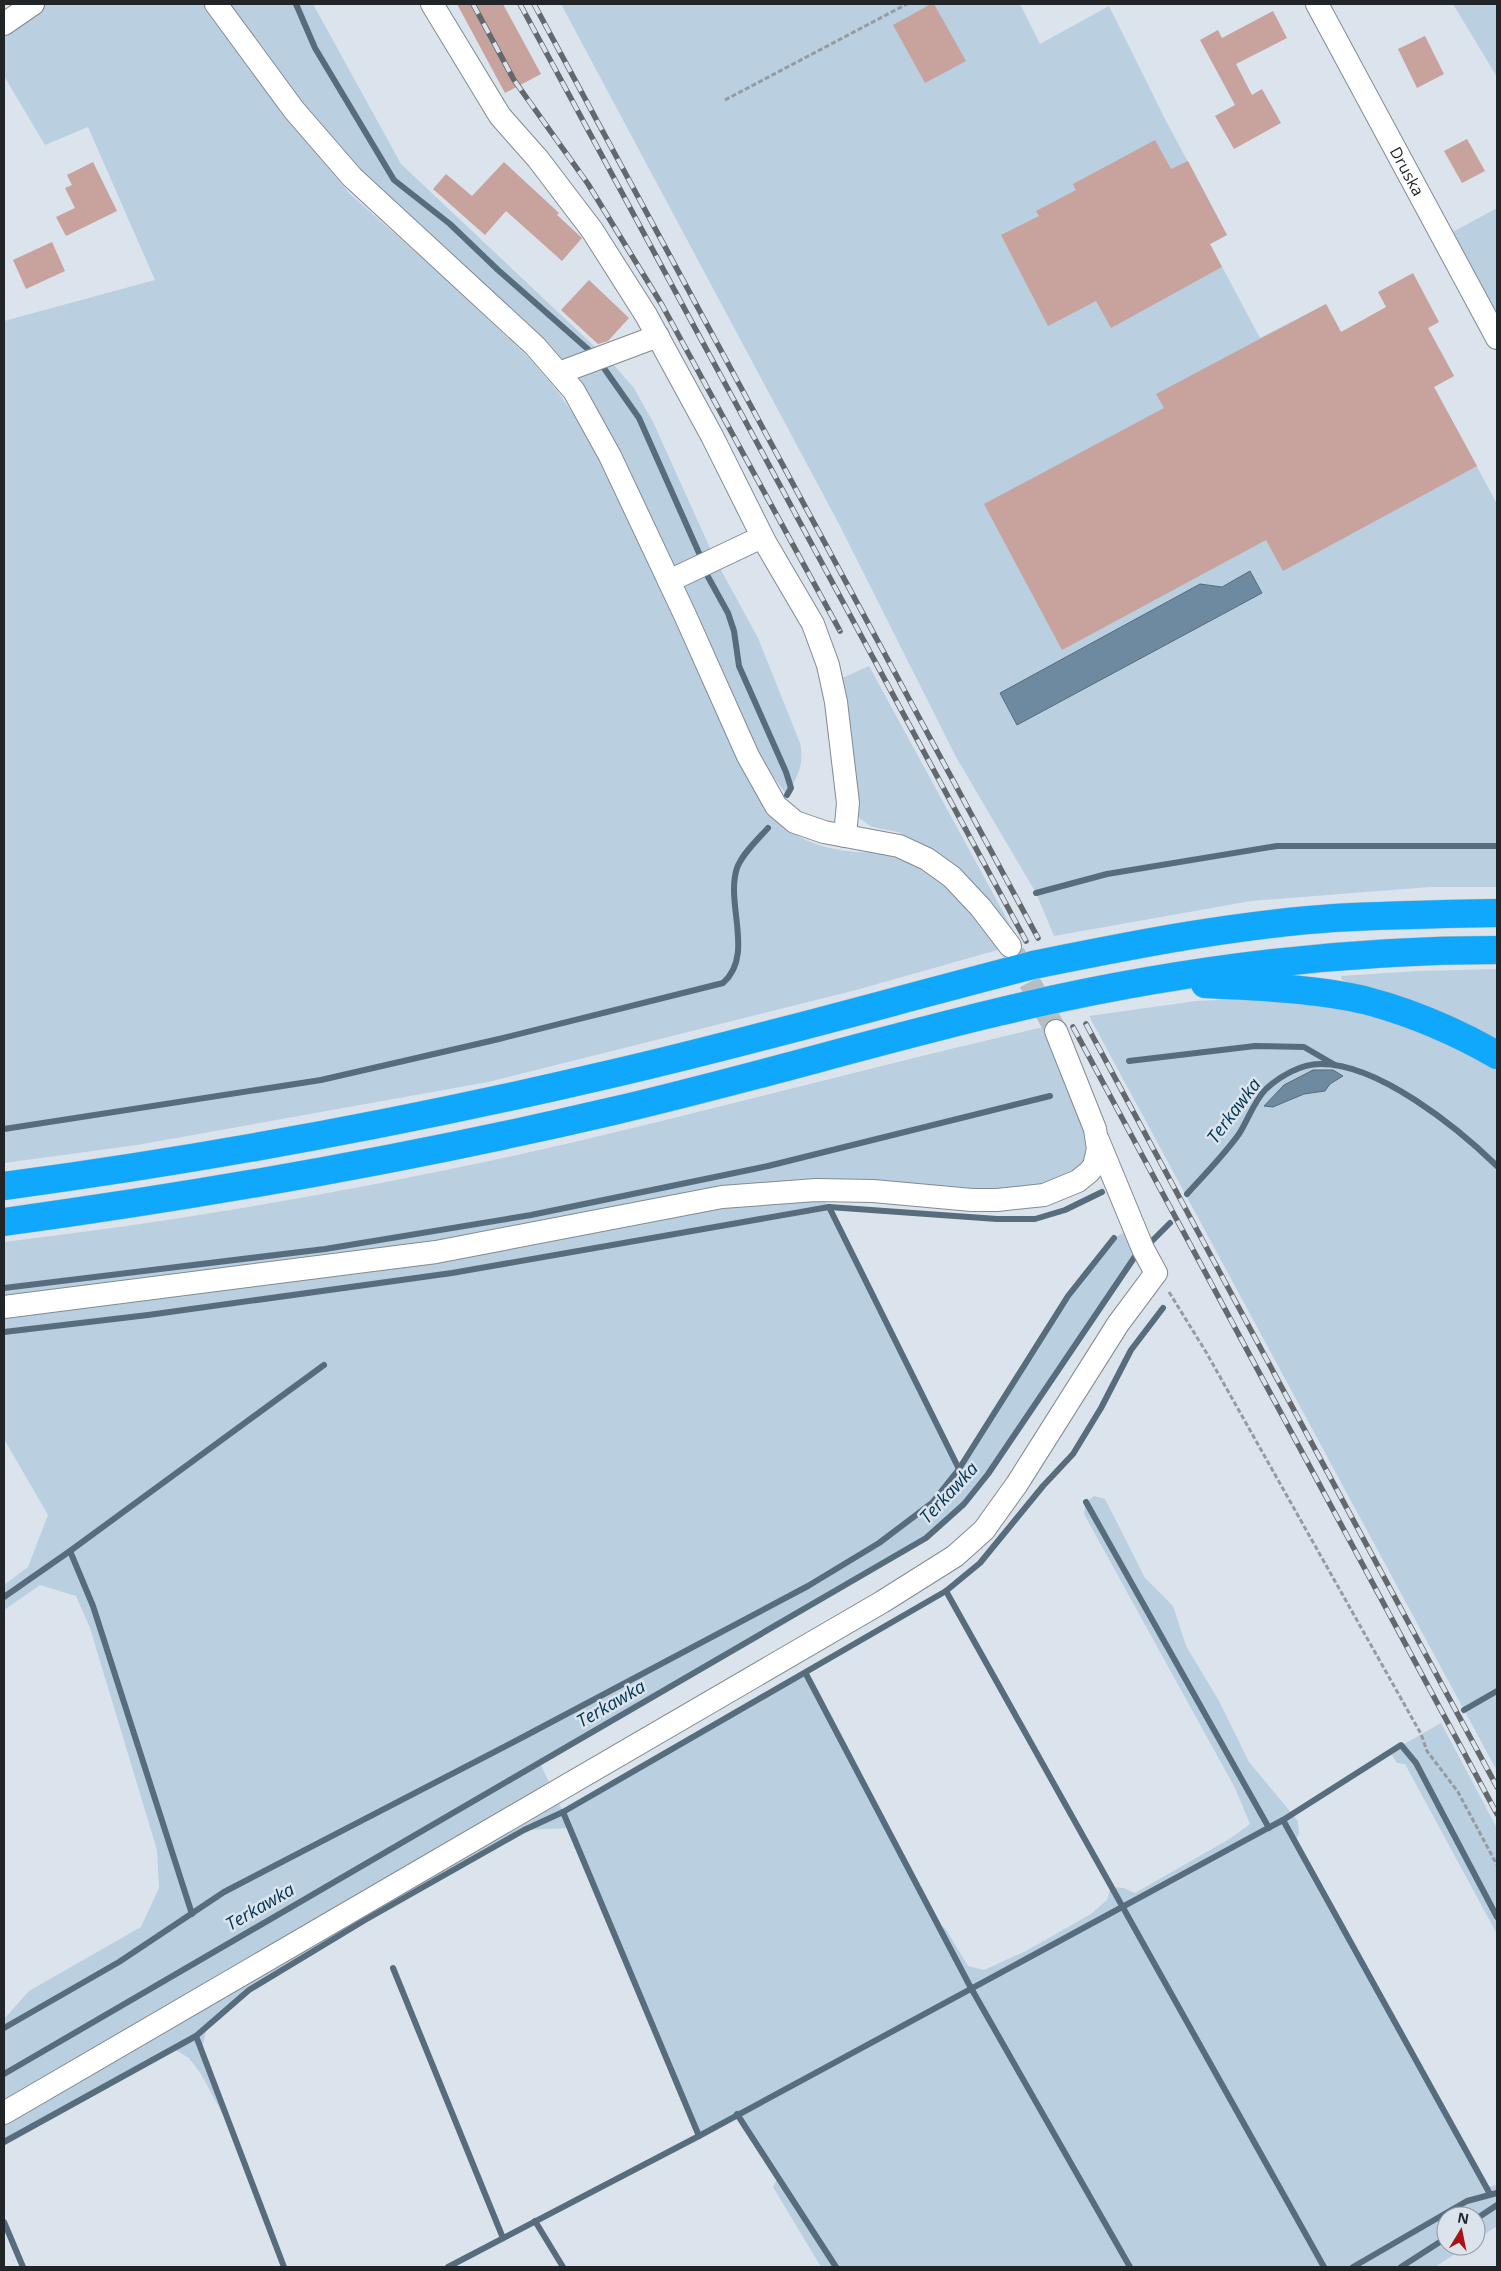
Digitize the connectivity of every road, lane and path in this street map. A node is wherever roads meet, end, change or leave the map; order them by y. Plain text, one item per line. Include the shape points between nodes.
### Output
1 (33, 4) edge
2 (216, 4) edge
3 (432, 4) edge
4 (907, 4) edge
5 (1317, 4) edge
6 (4, 24) edge
7 (725, 100) dead end
8 (658, 336) junction
9 (1497, 338) edge
10 (559, 373) junction
11 (762, 537) junction
12 (669, 580) junction
13 (845, 836) junction
14 (1497, 913) edge
15 (1010, 946) tunnel mouth
16 (1497, 950) edge
17 (1148, 981) junction
18 (1056, 1031) tunnel mouth
19 (1497, 1055) edge
20 (1098, 1140) junction
21 (4, 1186) edge
22 (4, 1222) edge
23 (1156, 1273) junction
24 (4, 1307) edge
25 (1497, 1865) edge
26 (4, 2113) edge

1 - 6 street
2 - 10 street via 294,110 352,177 535,346
3 - 8 street via 500,116 538,159 592,230
4 - 7 path
5 - 9 street, Druska
8 - 10 street
8 - 11 street
10 - 12 street via 574,392 610,456
11 - 12 street
11 - 13 street via 813,624 828,665 843,752 848,803
12 - 13 street via 748,756 776,806 795,822
13 - 15 street via 899,846 927,860 952,877
14 - 21 highway via 1333,918 1202,934 1103,951 995,975 603,1076 439,1112 118,1170
16 - 17 highway via 1316,958
17 - 19 highway via 1260,987 1363,1000 1443,1027
17 - 22 highway via 997,1012 776,1071 451,1147 278,1180
18 - 20 street
20 - 23 street
20 - 24 street via 1098,1157 1089,1172 1044,1194 972,1200 873,1191 816,1190 722,1197 436,1252
23 - 25 path via 1206,1352 1414,1720 1427,1751 1458,1792
23 - 26 street via 1118,1324 994,1518 955,1556 882,1602

